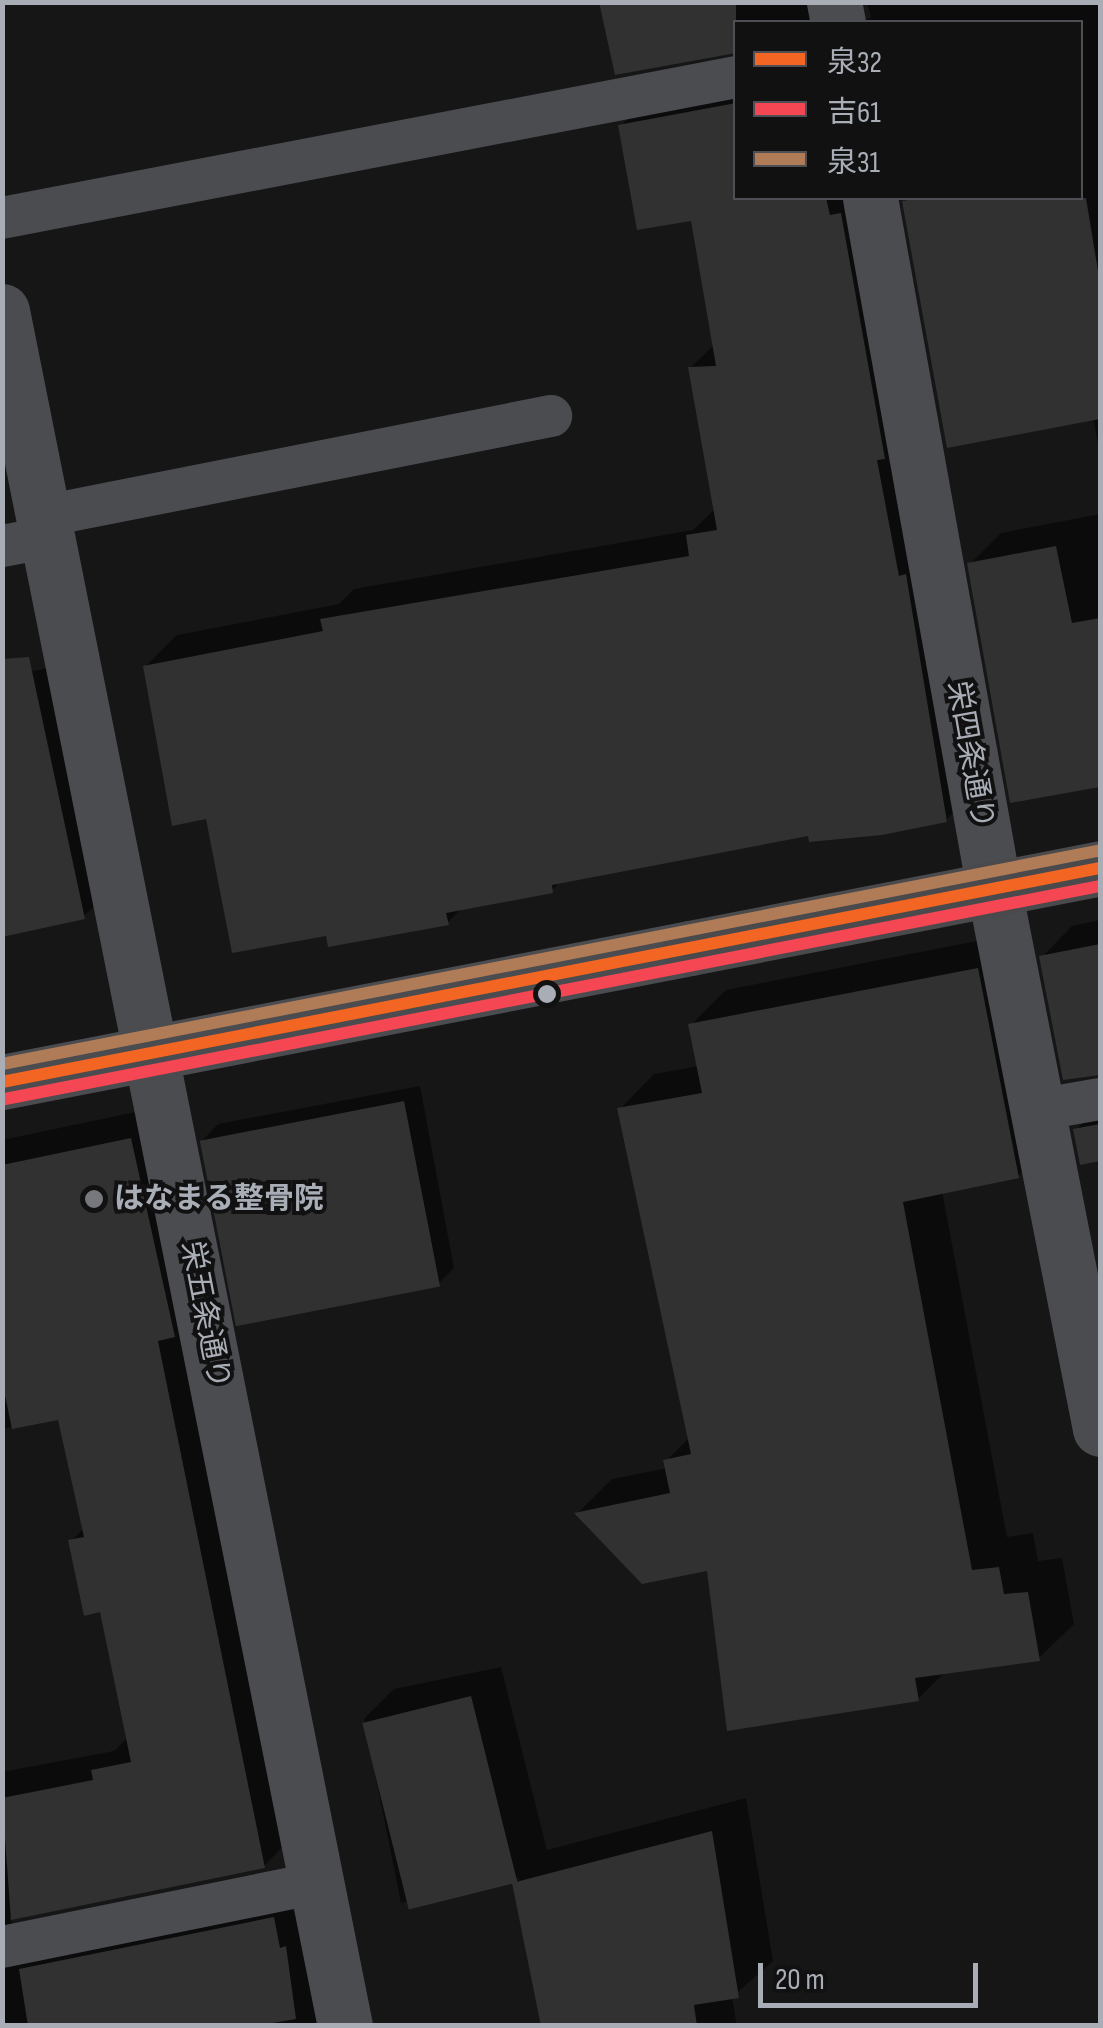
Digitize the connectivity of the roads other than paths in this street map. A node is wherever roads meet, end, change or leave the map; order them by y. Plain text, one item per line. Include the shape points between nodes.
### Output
1 (733, 78) edge
2 (870, 200) edge
3 (2, 218) edge
4 (2, 311) edge
5 (551, 416) dead end
6 (32, 533) edge
7 (1100, 868) edge
8 (994, 888) junction
9 (690, 948) joint
10 (152, 1053) junction
11 (2, 1082) edge
12 (1100, 1098) edge
13 (1037, 1110) junction
14 (1100, 1429) edge
15 (317, 1883) junction
16 (2, 1948) edge
17 (345, 2026) edge

1 - 3 lane
2 - 8 street, 栄四条通り
4 - 6 street, 栄五条通り
5 - 6 lane
6 - 10 street, 栄五条通り
7 - 8 main road
8 - 9 main road
8 - 13 street, 栄四条通り
9 - 10 street
10 - 11 street
10 - 15 street, 栄五条通り
12 - 13 lane
13 - 14 street, 栄四条通り
15 - 16 lane
15 - 17 street, 栄五条通り

